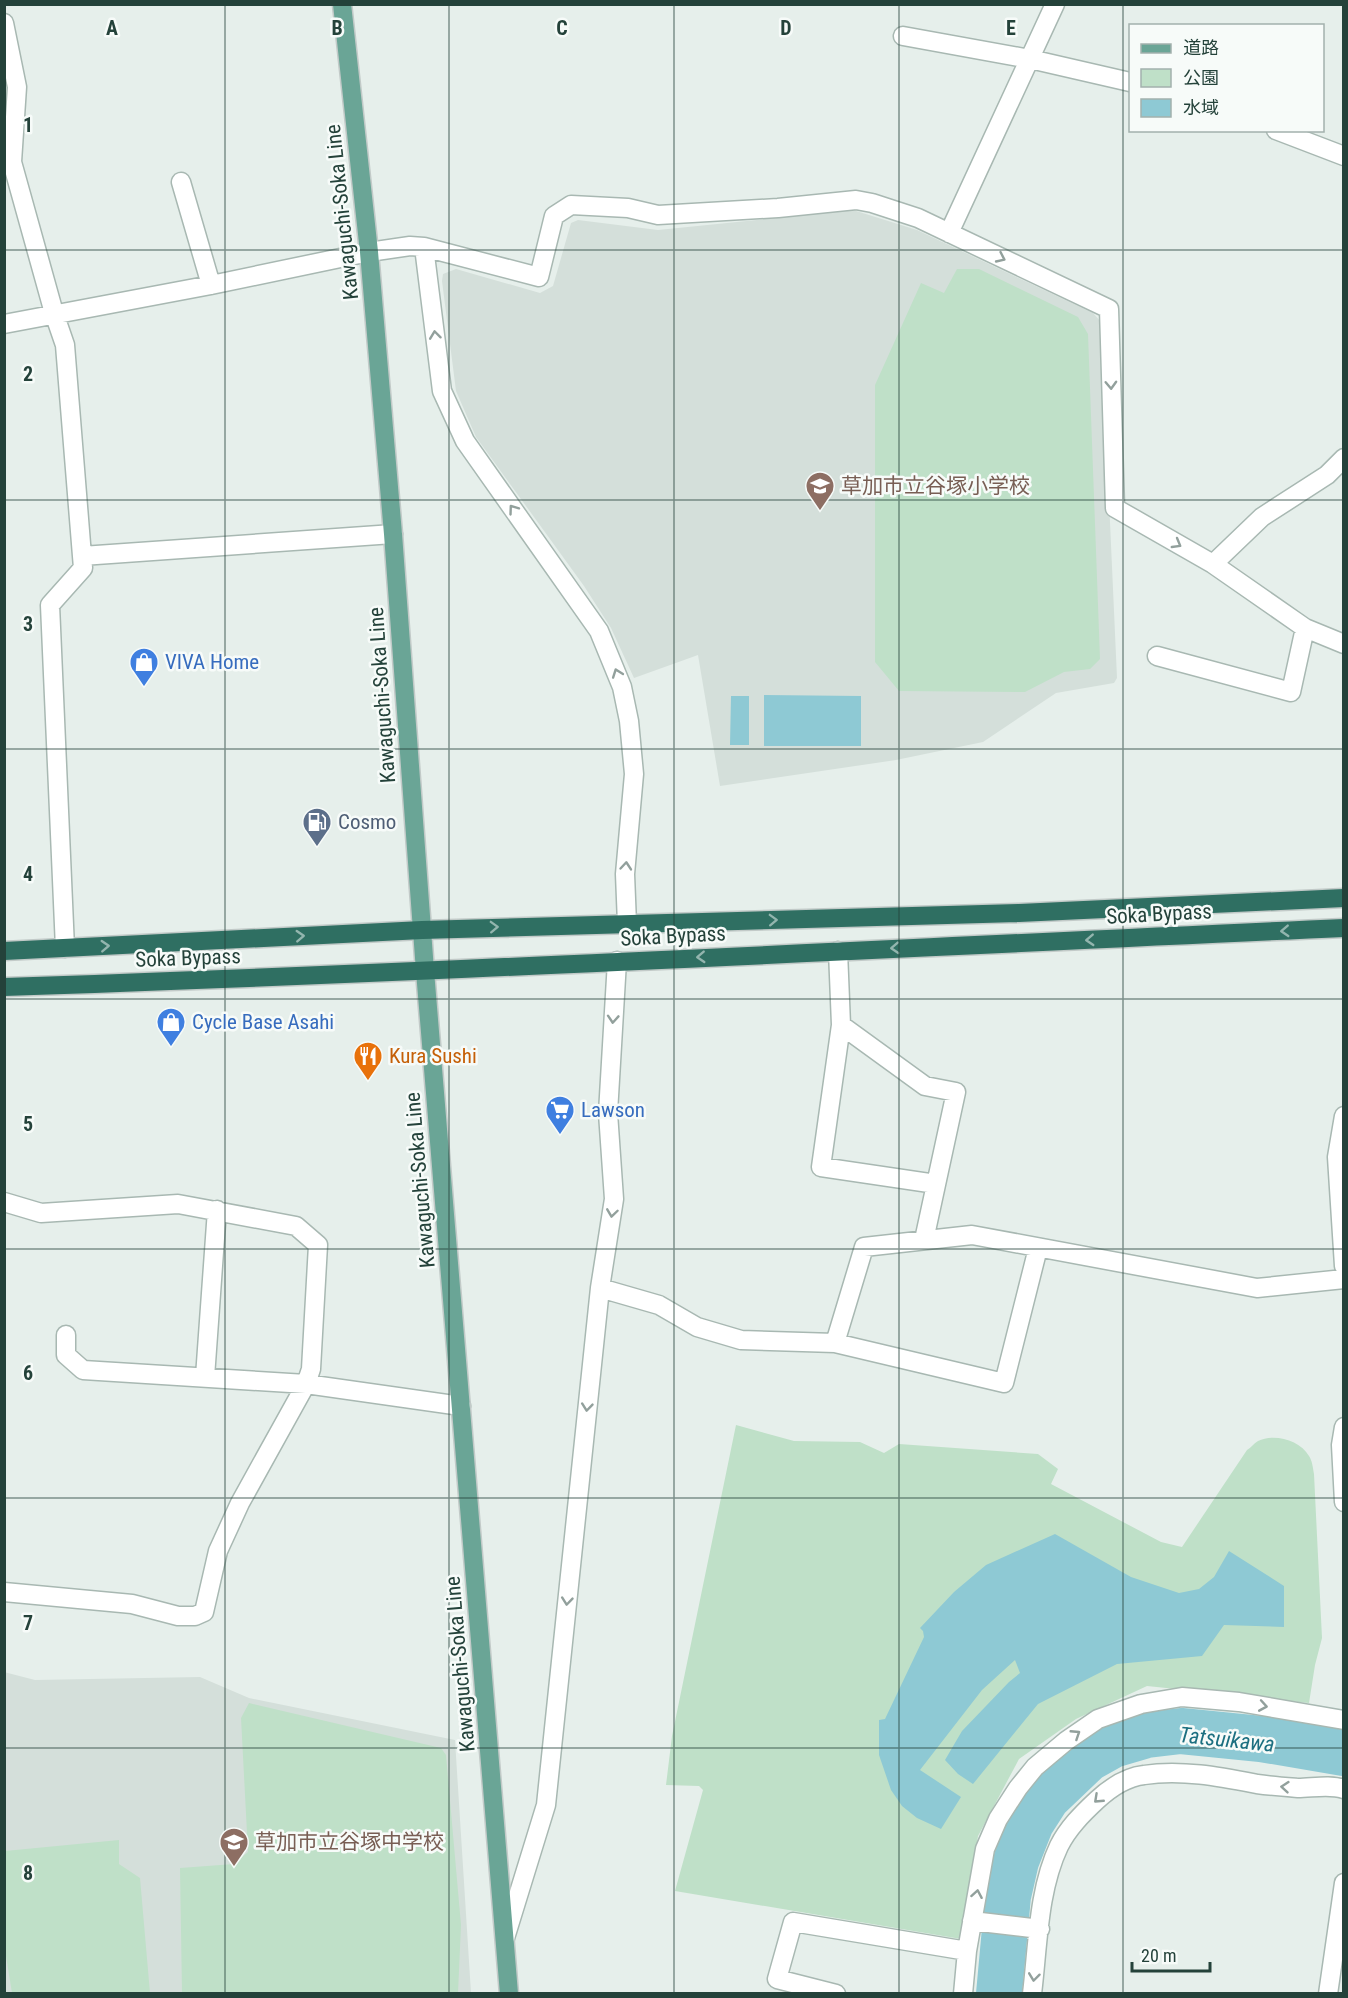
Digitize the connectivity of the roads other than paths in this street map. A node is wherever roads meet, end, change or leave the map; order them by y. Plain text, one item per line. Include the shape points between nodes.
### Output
1 (342, 4) edge
2 (1055, 4) edge
3 (4, 23) edge
4 (903, 36) dead end
5 (1030, 59) junction
6 (1129, 82) edge
7 (1281, 132) edge
8 (1344, 156) edge
9 (182, 182) dead end
10 (949, 233) junction
11 (424, 247) junction
12 (369, 252) junction
13 (211, 285) junction
14 (54, 313) junction
15 (4, 324) edge
16 (1344, 458) edge
17 (393, 534) junction
18 (82, 556) junction
19 (1213, 564) junction
20 (1305, 628) junction
21 (1344, 644) edge
22 (1157, 656) dead end
23 (1344, 898) edge
24 (627, 924) junction
25 (1344, 928) edge
26 (422, 930) junction
27 (65, 948) junction
28 (4, 951) edge
29 (838, 951) junction
30 (617, 961) junction
31 (425, 971) junction
32 (4, 987) edge
33 (841, 1025) junction
34 (1344, 1116) edge
35 (936, 1184) junction
36 (4, 1202) edge
37 (217, 1210) junction
38 (924, 1240) junction
39 (1038, 1248) junction
40 (1344, 1266) edge
41 (1344, 1279) edge
42 (600, 1288) junction
43 (66, 1335) dead end
44 (835, 1343) junction
45 (206, 1377) junction
46 (306, 1384) junction
47 (461, 1406) junction
48 (1344, 1427) edge
49 (1344, 1502) edge
50 (4, 1592) edge
51 (1344, 1720) edge
52 (1344, 1789) edge
53 (1344, 1883) edge
54 (1341, 1919) edge
55 (972, 1922) junction
56 (1040, 1929) junction
57 (505, 1940) junction
58 (967, 1951) junction
59 (509, 1994) edge
60 (836, 1994) edge
61 (963, 1994) edge
62 (1032, 1994) edge
63 (1329, 1994) edge

1 - 12 main road, Kawaguchi-Soka Line
2 - 5 street
3 - 14 street via 18,87 12,162
4 - 5 street
5 - 6 street
5 - 10 street
7 - 8 street
9 - 13 street
10 - 11 street via 918,218 856,200 658,215 628,208 571,205 554,216 539,277
10 -> 19 street via 1109,309 1115,508
11 - 12 street
24 -> 11 street via 625,874 634,774 622,687 599,631 465,441 442,392
12 - 13 street
12 - 17 main road, Kawaguchi-Soka Line
13 - 14 street
14 - 15 street
14 - 18 street via 65,345
16 - 19 street via 1327,475 1262,517
17 - 18 street
17 - 26 main road, Kawaguchi-Soka Line
18 - 27 street via 83,568 50,605
19 - 20 street
20 - 21 street
20 - 22 street via 1291,692
24 -> 23 highway, Soka Bypass via 1019,913
26 -> 24 highway, Soka Bypass
25 -> 29 highway, Soka Bypass
27 -> 26 highway, Soka Bypass
26 - 31 main road, Kawaguchi-Soka Line
27 - 28 highway, Soka Bypass
29 -> 30 highway, Soka Bypass
29 - 33 street
30 - 31 highway, Soka Bypass
30 -> 42 street via 608,1113 614,1199
31 - 32 highway, Soka Bypass
31 - 47 main road, Kawaguchi-Soka Line
33 - 35 street via 925,1086 956,1092
33 - 35 street via 821,1167
34 - 40 street via 1337,1157
35 - 38 street
36 - 37 street via 41,1213 178,1204
37 - 45 street
37 - 46 street via 296,1226 318,1245 311,1370
38 - 39 street via 972,1235
38 - 44 street via 864,1247
39 - 41 street via 1257,1288
39 - 44 street via 1004,1383
42 - 44 street via 659,1305 698,1327 741,1340
42 -> 57 street via 546,1805
43 - 45 street via 66,1355 83,1370
45 - 46 street
46 - 47 street
46 - 50 street via 218,1551 204,1612 178,1616 132,1604
47 - 57 main road, Kawaguchi-Soka Line
48 - 49 street
55 -> 51 street via 985,1849 998,1819 1035,1767 1098,1719 1141,1704 1182,1697 1239,1702
52 -> 56 street via 1264,1785 1204,1775 1142,1775 1122,1782 1083,1813 1059,1846 1044,1897
53 - 54 street
54 - 63 street
55 - 56 street
55 - 58 street
56 -> 62 street
57 - 59 main road, Kawaguchi-Soka Line
58 - 60 street via 792,1922 777,1979
58 - 61 street

